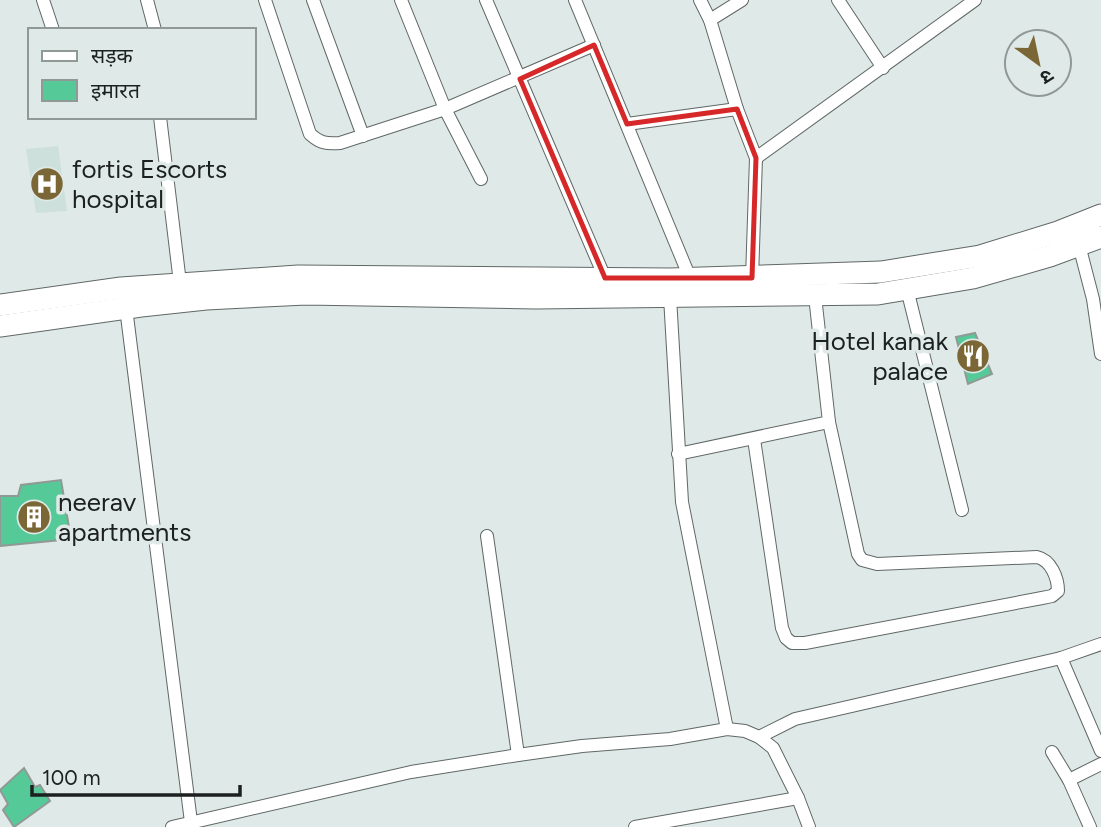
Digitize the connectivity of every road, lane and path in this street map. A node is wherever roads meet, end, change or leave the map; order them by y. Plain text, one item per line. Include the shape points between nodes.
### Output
1 (43, 0) edge
2 (148, 0) edge
3 (265, 0) edge
4 (313, 0) edge
5 (401, 0) edge
6 (486, 0) edge
7 (575, 0) edge
8 (700, 0) edge
9 (742, 0) edge
10 (838, 0) edge
11 (975, 0) edge
12 (710, 20) junction
13 (52, 28) edge
14 (155, 28) edge
15 (594, 46) junction
16 (883, 68) junction
17 (520, 79) junction
18 (445, 109) junction
19 (737, 109) junction
20 (160, 119) edge
21 (627, 124) junction
22 (363, 136) junction
23 (756, 158) junction
24 (481, 179) dead end
25 (1101, 215) edge
26 (1101, 237) edge
27 (1079, 245) junction
28 (605, 278) junction
29 (690, 278) junction
30 (752, 278) junction
31 (180, 283) junction
32 (907, 289) junction
33 (815, 296) junction
34 (670, 297) junction
35 (0, 305) edge
36 (127, 307) junction
37 (0, 326) edge
38 (1101, 354) edge
39 (829, 422) junction
40 (754, 439) junction
41 (678, 454) junction
42 (961, 510) dead end
43 (487, 537) dead end
44 (1101, 643) edge
45 (1061, 658) junction
46 (727, 729) junction
47 (759, 737) junction
48 (1101, 751) edge
49 (1052, 752) dead end
50 (518, 755) junction
51 (1101, 764) edge
52 (1069, 780) junction
53 (798, 798) junction
54 (200, 823) edge
55 (172, 827) edge
56 (635, 827) edge
57 (809, 827) edge
58 (1090, 827) edge

1 - 13 street
2 - 14 street
3 - 22 street via 310,134 328,144
4 - 22 street
5 - 18 street
6 - 17 street
7 - 15 street
8 - 12 street
9 - 12 street
10 - 16 street
11 - 16 street
12 - 19 street
15 - 17 street
15 - 21 street
16 - 23 street
17 - 18 street
17 - 28 street
18 - 22 street
18 - 24 street
19 - 21 street
19 - 23 street
20 - 31 street
21 - 29 street
23 - 30 street
25 - 30 highway via 981,256 881,272
26 - 27 highway
27 - 32 highway via 973,278
27 - 38 street via 1094,299
28 - 29 highway
28 - 31 highway via 332,275
29 - 30 highway
31 - 35 highway
32 - 33 highway
32 - 42 street
33 - 34 highway
33 - 39 street
34 - 36 highway via 306,294
34 - 41 street
36 - 37 highway
36 - 54 street
39 - 40 street
39 - 40 street via 862,560 877,564 1037,557 1048,563 1058,591 1042,598 792,643 782,628
40 - 41 street
41 - 46 street via 682,502
43 - 50 street
44 - 45 street
45 - 47 street via 795,719
45 - 48 street
46 - 47 street
46 - 50 street
47 - 53 street via 772,748
49 - 52 street
50 - 54 street via 411,772
51 - 52 street
52 - 58 street
53 - 56 street
53 - 57 street
54 - 55 street

